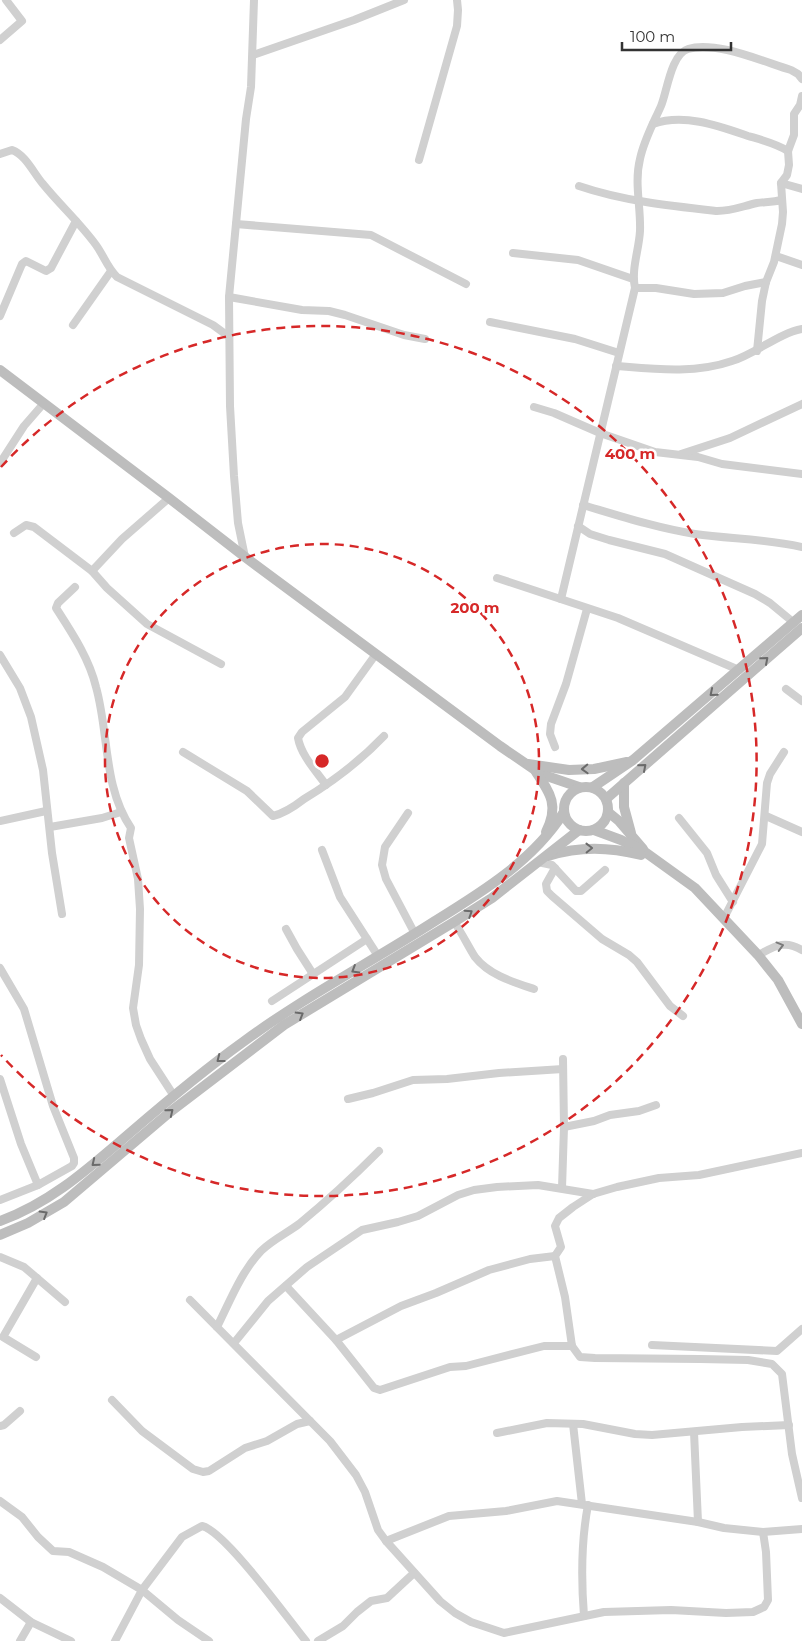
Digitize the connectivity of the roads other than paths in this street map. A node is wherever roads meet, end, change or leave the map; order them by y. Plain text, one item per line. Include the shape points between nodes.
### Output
1 (6, 0) edge
2 (254, 0) edge
3 (404, 0) edge
4 (457, 0) edge
5 (0, 40) edge
6 (253, 55) junction
7 (802, 78) edge
8 (802, 96) edge
9 (801, 106) edge
10 (653, 124) junction
11 (788, 151) junction
12 (0, 154) edge
13 (419, 160) dead end
14 (780, 183) junction
15 (579, 186) dead end
16 (802, 189) edge
17 (638, 200) junction
18 (782, 200) junction
19 (76, 221) junction
20 (236, 224) junction
21 (513, 253) dead end
22 (776, 256) junction
23 (802, 265) edge
24 (110, 270) junction
25 (633, 279) junction
26 (766, 282) junction
27 (466, 284) dead end
28 (635, 288) junction
29 (229, 297) junction
30 (0, 316) edge
31 (490, 322) dead end
32 (73, 325) dead end
33 (802, 329) edge
34 (228, 336) junction
35 (425, 339) dead end
36 (758, 351) junction
37 (619, 353) junction
38 (616, 366) junction
39 (0, 370) edge
40 (44, 403) junction
41 (802, 404) edge
42 (534, 407) dead end
43 (600, 433) junction
44 (679, 454) junction
45 (0, 463) edge
46 (802, 474) edge
47 (169, 498) junction
48 (583, 505) junction
49 (578, 526) junction
50 (14, 533) dead end
51 (802, 547) edge
52 (245, 557) junction
53 (92, 571) junction
54 (497, 578) dead end
55 (75, 587) dead end
56 (561, 599) junction
57 (587, 609) junction
58 (802, 614) edge
59 (798, 625) edge
60 (376, 654) junction
61 (1, 659) edge
62 (221, 664) dead end
63 (739, 670) junction
64 (786, 689) dead end
65 (802, 701) edge
66 (384, 736) dead end
67 (555, 746) dead end
68 (183, 752) dead end
69 (784, 752) dead end
70 (633, 760) junction
71 (526, 764) junction
72 (538, 772) junction
73 (624, 783) junction
74 (326, 785) junction
75 (579, 787) junction
76 (593, 787) junction
77 (606, 799) junction
78 (564, 809) junction
79 (46, 811) junction
80 (121, 812) junction
81 (608, 812) junction
82 (408, 813) dead end
83 (766, 816) junction
84 (1, 818) edge
85 (679, 818) dead end
86 (50, 826) junction
87 (579, 830) junction
88 (594, 830) junction
89 (802, 832) edge
90 (632, 836) junction
91 (540, 844) junction
92 (322, 850) dead end
93 (649, 855) junction
94 (540, 860) junction
95 (555, 868) junction
96 (605, 870) dead end
97 (733, 902) junction
98 (62, 914) dead end
99 (724, 918) junction
100 (454, 922) junction
101 (286, 929) dead end
102 (415, 934) junction
103 (367, 939) junction
104 (801, 946) edge
105 (758, 955) junction
106 (378, 956) junction
107 (0, 968) edge
108 (313, 974) junction
109 (534, 989) dead end
110 (272, 1001) dead end
111 (684, 1016) dead end
112 (802, 1024) edge
113 (563, 1059) dead end
114 (563, 1069) junction
115 (0, 1079) edge
116 (174, 1096) junction
117 (348, 1099) dead end
118 (656, 1105) dead end
119 (564, 1127) junction
120 (379, 1151) dead end
121 (802, 1153) edge
122 (38, 1185) junction
123 (562, 1188) junction
124 (593, 1194) junction
125 (0, 1200) edge
126 (0, 1221) edge
127 (0, 1235) edge
128 (555, 1256) junction
129 (0, 1257) edge
130 (37, 1278) junction
131 (286, 1286) junction
132 (190, 1300) dead end
133 (64, 1302) dead end
134 (217, 1327) junction
135 (802, 1329) edge
136 (336, 1340) junction
137 (234, 1344) junction
138 (652, 1345) dead end
139 (572, 1346) junction
140 (36, 1357) dead end
141 (112, 1400) dead end
142 (20, 1411) dead end
143 (302, 1413) junction
144 (310, 1421) junction
145 (296, 1424) junction
146 (572, 1424) junction
147 (789, 1425) junction
148 (0, 1426) edge
149 (694, 1432) junction
150 (497, 1433) dead end
151 (802, 1498) edge
152 (0, 1501) edge
153 (585, 1504) junction
154 (698, 1522) junction
155 (802, 1529) edge
156 (763, 1532) junction
157 (386, 1541) junction
158 (414, 1573) junction
159 (142, 1590) junction
160 (0, 1598) edge
161 (584, 1616) junction
162 (31, 1622) junction
163 (504, 1637) edge
164 (20, 1641) edge
165 (71, 1641) edge
166 (115, 1641) edge
167 (209, 1641) edge
168 (306, 1641) edge
169 (318, 1641) edge

1 - 5 street via 22,21
2 - 6 street
3 - 6 street
4 - 13 street via 457,26
6 - 20 street
7 - 10 street via 791,70 734,51 715,47 687,49 673,67
8 - 9 street
9 - 11 street via 794,114 794,135
10 - 11 street via 665,121 711,124
10 - 17 street via 640,160
11 - 14 street via 787,175
12 - 19 street via 12,150 17,152
14 - 16 street
14 - 18 street
15 - 17 street
17 - 18 street via 730,211
17 - 25 street via 640,234
18 - 22 street via 782,224
19 - 24 street via 98,247
19 - 30 street via 51,268 46,271 26,260 22,264
20 - 27 street via 370,235
20 - 29 street
21 - 25 street via 578,260
22 - 23 street
22 - 26 street
24 - 32 street
24 - 34 street via 126,282 213,325
25 - 28 street
26 - 28 street via 722,293 694,294
26 - 36 street via 758,328
28 - 37 street
29 - 34 street
29 - 35 street via 302,310 329,311
31 - 37 street via 575,339
33 - 36 street via 788,333
34 - 52 street via 237,514
36 - 38 street via 732,362 676,370
37 - 38 street
38 - 43 street
39 - 40 main road
40 - 45 street via 24,426
40 - 47 main road
41 - 44 street via 730,438
42 - 43 street
43 - 44 street via 655,452
43 - 48 street
44 - 46 street via 722,464
47 - 52 main road
47 - 53 street via 122,539
48 - 49 street
48 - 51 street via 694,534
49 - 56 street
49 - 59 street via 590,534 665,554 754,594
50 - 53 street via 22,526 30,525
52 - 60 main road
53 - 62 street via 147,624
54 - 56 street
55 - 80 street via 56,608 77,640 91,671
56 - 57 street
57 - 63 street via 618,618
57 - 67 street via 551,724 550,734
58 - 59 main road
59 - 63 main road
73 -> 59 main road
60 - 71 main road
60 - 74 street via 345,697 298,738 299,746
61 - 79 street via 23,694 31,717 43,770
63 -> 70 main road
64 - 65 street
66 - 74 street via 361,759
68 - 74 street via 247,791 273,816
69 - 83 street via 767,784
70 -> 71 main road via 594,769 569,770
70 - 76 main road
71 - 72 main road
72 - 75 main road
72 - 78 main road
72 - 91 main road via 553,808
73 - 77 main road
73 - 90 main road via 624,807
75 - 76 main road
75 - 78 main road via 571,793
76 - 77 main road
77 - 81 main road
78 - 87 main road via 571,824
78 - 91 main road
79 - 84 street
79 - 86 street
80 - 86 street via 84,822
80 - 116 street via 130,828 129,838 138,879 140,932 134,1008 136,1025 150,1059
81 - 88 main road via 602,824
81 - 90 main road
82 - 102 street via 385,847 382,865
83 - 89 street
83 - 97 street via 762,844
85 - 97 street via 707,853
86 - 98 street
87 - 88 main road
87 - 94 main road
88 - 93 main road
90 - 93 main road
91 - 102 main road via 473,897
92 - 103 street via 340,897
94 -> 93 main road via 574,849 590,848
93 - 99 main road via 695,888
94 - 95 street
100 -> 94 main road via 492,898
95 - 96 street via 576,891
95 - 111 street via 546,884 552,896 602,940 629,955 670,1006
97 - 99 street
99 - 105 main road
100 - 109 street via 485,967
127 -> 100 main road via 64,1202 170,1112 284,1025
101 - 108 street
102 - 106 main road
103 - 106 street
103 - 108 street
105 -> 104 street via 786,943
105 - 112 main road via 778,980
106 -> 116 main road via 285,1012
107 - 122 street via 24,1009 74,1163
108 - 110 street
113 - 114 street
114 - 117 street via 413,1080
114 - 119 street
115 - 122 street
116 -> 126 main road via 65,1187 33,1207
118 - 119 street via 640,1112 610,1115 594,1122
119 - 123 street
120 - 134 street via 326,1202 263,1249 236,1287
121 - 124 street via 698,1175 659,1178
122 - 125 street
123 - 124 street via 569,1192
123 - 131 street via 538,1185 497,1187 458,1195 418,1216 362,1230 306,1266
124 - 128 street via 559,1218 555,1226 561,1247
128 - 136 street via 489,1270 400,1306
128 - 139 street
129 - 130 street via 24,1267
130 - 133 street
130 - 140 street via 3,1337
131 - 136 street
131 - 137 street via 268,1300
132 - 134 street
134 - 137 street
135 - 138 street via 777,1351
136 - 139 street via 374,1388 380,1390 450,1367 466,1366 544,1346
137 - 143 street
139 - 147 street via 580,1357 748,1360 772,1364 782,1374
141 - 145 street via 142,1431 193,1469 203,1472
142 - 148 street
143 - 144 street
143 - 145 street
144 - 145 street
144 - 157 street via 356,1475 378,1530
146 - 149 street via 635,1434
146 - 150 street via 547,1423
146 - 153 street
147 - 149 street
147 - 151 street
149 - 154 street
152 - 159 street via 22,1517 53,1551 80,1556
153 - 154 street
153 - 157 street via 557,1501 506,1511 448,1516
153 - 161 street via 581,1565
154 - 156 street
155 - 156 street
156 - 161 street via 768,1600 760,1610 726,1613 671,1610 604,1612
157 - 158 street
158 - 163 street via 455,1613
158 - 169 street via 386,1598 372,1602
159 - 166 street
159 - 167 street
159 - 168 street via 182,1537 206,1527 235,1552
160 - 162 street
161 - 163 street
162 - 164 street
162 - 165 street

